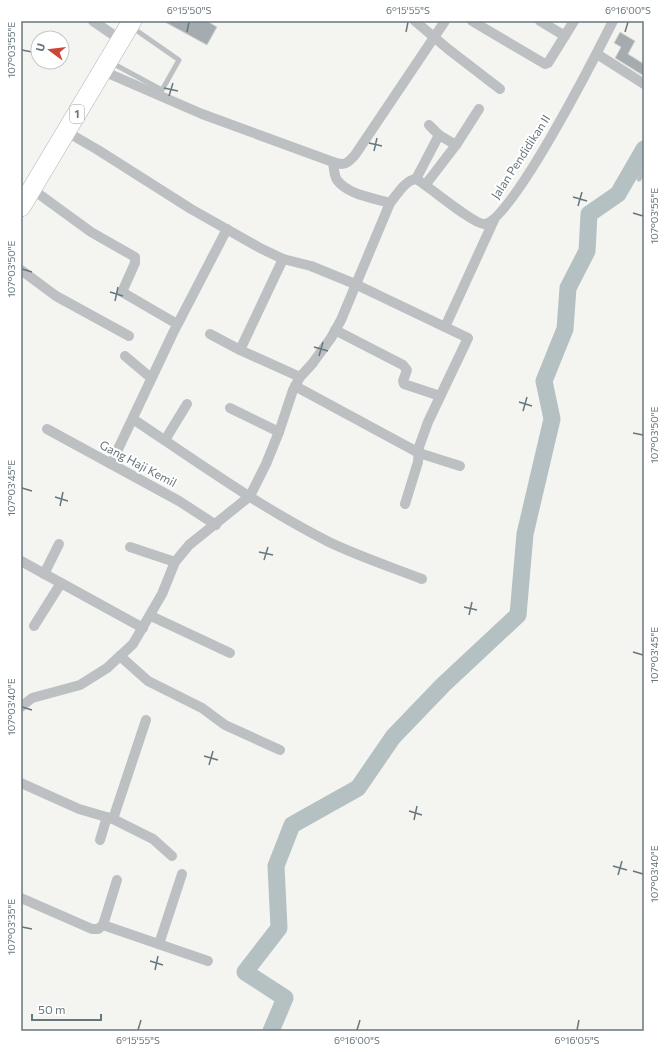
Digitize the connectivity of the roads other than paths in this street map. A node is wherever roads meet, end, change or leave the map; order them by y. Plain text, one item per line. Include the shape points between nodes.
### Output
1 (93, 21) edge
2 (415, 21) edge
3 (445, 21) edge
4 (472, 21) edge
5 (540, 21) edge
6 (574, 21) edge
7 (614, 21) edge
8 (123, 25) edge
9 (565, 36) junction
10 (434, 38) junction
11 (597, 54) junction
12 (105, 64) junction
13 (644, 84) edge
14 (500, 89) dead end
15 (479, 108) dead end
16 (429, 125) dead end
17 (67, 132) junction
18 (439, 135) junction
19 (456, 145) junction
20 (333, 162) junction
21 (644, 170) edge
22 (416, 179) junction
23 (639, 179) dead end
24 (426, 184) junction
25 (26, 187) edge
26 (390, 203) junction
27 (21, 207) edge
28 (494, 220) junction
29 (227, 229) junction
30 (283, 259) junction
31 (21, 270) edge
32 (355, 284) junction
33 (177, 324) junction
34 (446, 327) junction
35 (335, 330) junction
36 (210, 334) dead end
37 (129, 336) dead end
38 (240, 350) junction
39 (125, 356) dead end
40 (300, 377) junction
41 (151, 378) junction
42 (295, 386) junction
43 (440, 396) junction
44 (187, 404) dead end
45 (230, 408) dead end
46 (133, 419) junction
47 (46, 429) dead end
48 (279, 432) junction
49 (165, 440) junction
50 (419, 453) junction
51 (111, 464) junction
52 (460, 466) dead end
53 (250, 496) junction
54 (405, 504) dead end
55 (216, 525) junction
56 (59, 544) dead end
57 (130, 547) dead end
58 (21, 561) edge
59 (175, 562) junction
60 (44, 574) junction
61 (422, 579) dead end
62 (61, 583) junction
63 (151, 616) junction
64 (34, 626) dead end
65 (143, 628) junction
66 (230, 653) dead end
67 (120, 656) junction
68 (21, 707) edge
69 (146, 720) dead end
70 (280, 750) dead end
71 (21, 783) edge
72 (110, 818) junction
73 (100, 840) dead end
74 (172, 856) dead end
75 (182, 874) dead end
76 (118, 880) dead end
77 (21, 898) edge
78 (103, 924) junction
79 (159, 944) junction
80 (208, 961) dead end

1 - 8 street
2 - 10 street
3 - 10 street
4 - 9 street via 545,64
5 - 9 street
6 - 9 street
7 - 11 street, Jalan Pendidikan II
8 - 12 highway, 1
8 - 12 lane via 179,60 162,90
8 - 25 highway, 1
10 - 14 street
10 - 20 street via 355,155 347,164
11 - 13 street
11 - 28 street, Jalan Pendidikan II via 544,149 524,181
12 - 17 highway, 1
12 - 20 street via 202,114
15 - 19 street
16 - 18 street
17 - 25 highway, 1
17 - 29 street
18 - 19 street
18 - 22 street
19 - 24 street
20 - 26 street via 336,179 343,187
21 - 23 lane
22 - 24 street
22 - 26 street via 407,183
24 - 28 street via 474,221 484,224
25 - 27 highway, 1
25 - 33 street via 91,232 135,257 135,263 122,292
26 - 32 street
28 - 34 street, Jalan Pendidikan II
29 - 30 street
29 - 33 street
30 - 32 street via 301,262
30 - 38 street
31 - 37 street via 56,296
32 - 34 street
32 - 35 street
33 - 41 street
34 - 43 street via 468,338
35 - 40 street
35 - 43 street via 403,365 407,370 404,384
36 - 38 street
38 - 40 street
39 - 41 street
40 - 42 street
41 - 46 street
42 - 48 street
42 - 50 street
43 - 50 street via 419,447
44 - 49 street
45 - 48 street
46 - 49 street
46 - 51 street
47 - 51 street, Gang Haji Kemil
48 - 53 street
49 - 53 street
50 - 52 street
50 - 54 street
51 - 55 street, Gang Haji Kemil via 198,512
53 - 55 street
53 - 61 street via 329,542
55 - 59 street via 189,545
56 - 60 street
57 - 59 street
58 - 60 street
59 - 63 street
60 - 62 street
62 - 64 street
62 - 65 street
63 - 65 street
63 - 66 street
65 - 67 street via 133,644
67 - 68 street via 107,668 80,685 32,698
67 - 70 street via 148,681 202,708 225,725
69 - 72 street
71 - 72 street via 79,809
72 - 73 street
72 - 74 street via 153,839
75 - 79 street
76 - 78 street
77 - 78 street via 92,929 98,929
78 - 79 street
79 - 80 street

